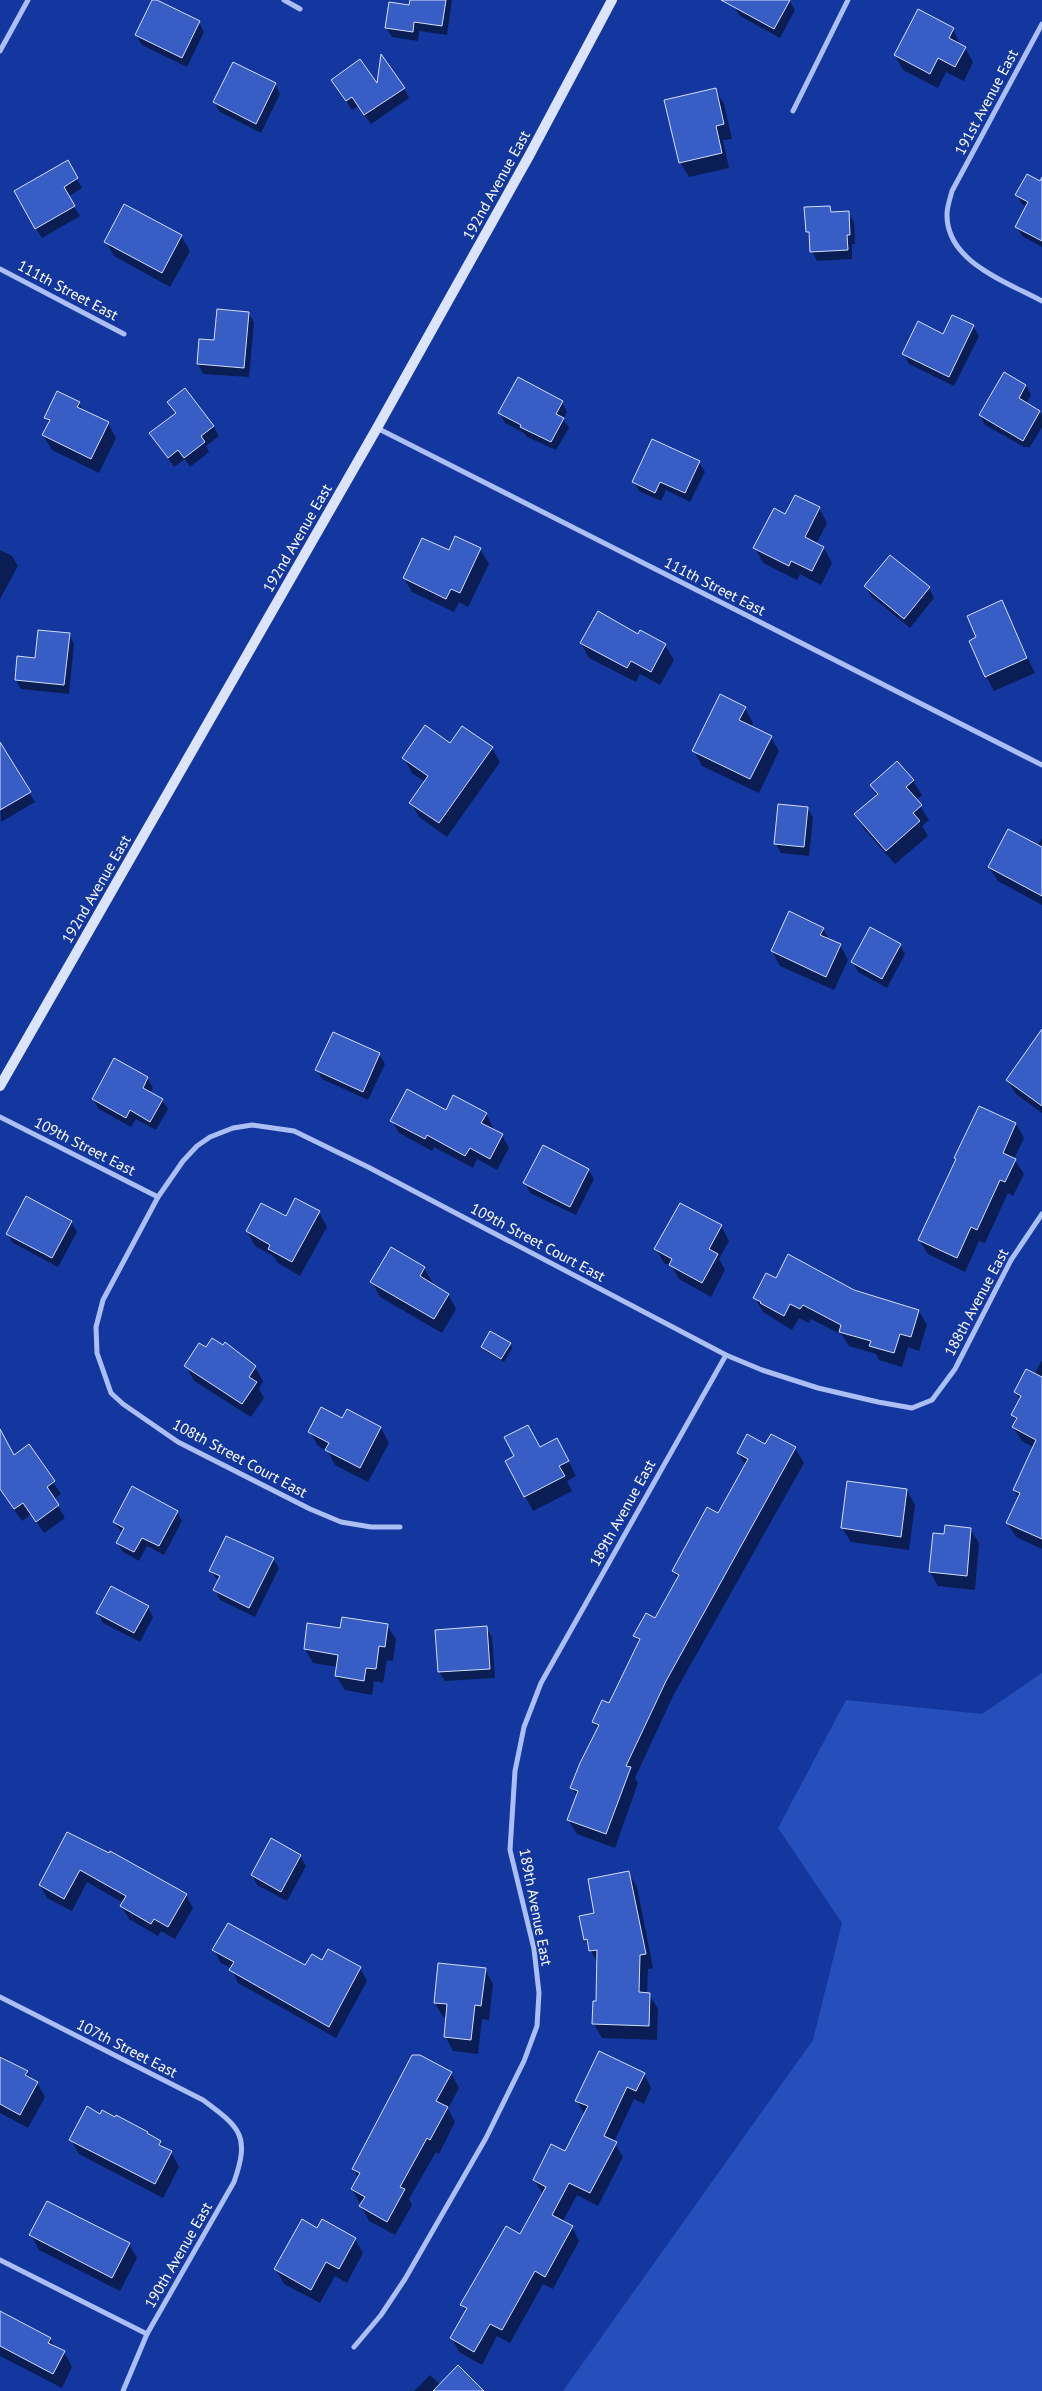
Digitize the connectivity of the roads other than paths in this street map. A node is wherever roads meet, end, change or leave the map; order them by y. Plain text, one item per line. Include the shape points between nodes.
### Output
1 (28, 0) edge
2 (284, 0) edge
3 (612, 0) edge
4 (848, 0) edge
5 (300, 8) dead end
6 (1042, 24) edge
7 (0, 51) edge
8 (793, 111) dead end
9 (0, 269) edge
10 (1042, 301) edge
11 (124, 334) dead end
12 (377, 428) junction
13 (1042, 765) edge
14 (0, 1086) edge
15 (0, 1117) edge
16 (158, 1197) junction
17 (1042, 1214) edge
18 (726, 1354) junction
19 (932, 1400) joint
20 (400, 1526) dead end
21 (0, 1997) edge
22 (236, 2130) joint
23 (0, 2260) edge
24 (147, 2334) junction
25 (354, 2347) dead end
26 (123, 2391) edge

1 - 7 street
2 - 5 street
3 - 12 street, 192nd Avenue East
4 - 8 street
6 - 10 street, 191st Avenue East via 952,192 947,214 949,232 957,248 970,262
9 - 11 street, 111th Street East
12 - 13 street, 111th Street East
12 - 14 street, 192nd Avenue East
15 - 16 street, 109th Street East
16 - 18 street, 109th Street Court East via 183,1161 210,1137 252,1125 294,1131 377,1171
16 - 20 street, 108th Street Court East via 104,1300 96,1326 97,1353 111,1393 178,1442 310,1509 341,1522 371,1527
17 - 19 street, 188th Avenue East via 1011,1260 954,1370
18 - 19 street, 109th Street Court East via 762,1370 869,1400 912,1408
18 - 25 street, 189th Avenue East via 541,1682 524,1727 514,1771 510,1850 534,1949 539,1993 537,2026 486,2138 406,2279
21 - 22 street, 107th Street East via 203,2100
22 - 24 street, 190th Avenue East via 243,2141 243,2157 234,2182
23 - 24 street
24 - 26 street, 190th Avenue East

